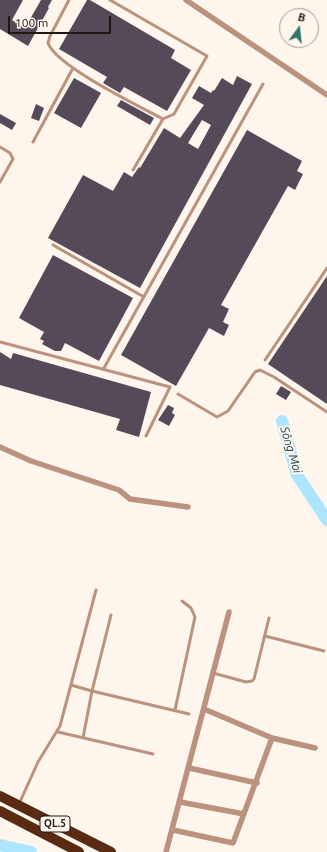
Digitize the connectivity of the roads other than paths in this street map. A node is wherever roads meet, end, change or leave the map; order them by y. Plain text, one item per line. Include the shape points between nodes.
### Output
1 (68, 0) edge
2 (110, 0) edge
3 (186, 0) edge
4 (73, 68) junction
5 (263, 84) dead end
6 (327, 95) edge
7 (163, 119) junction
8 (33, 142) dead end
9 (0, 147) edge
10 (133, 170) dead end
11 (0, 182) edge
12 (53, 245) dead end
13 (327, 268) edge
14 (144, 297) junction
15 (0, 342) edge
16 (265, 360) dead end
17 (104, 368) junction
18 (178, 394) dead end
19 (327, 412) edge
20 (146, 436) dead end
21 (0, 447) edge
22 (188, 507) dead end
23 (96, 590) dead end
24 (182, 600) dead end
25 (229, 612) dead end
26 (111, 615) dead end
27 (269, 618) dead end
28 (265, 636) junction
29 (324, 651) dead end
30 (213, 673) junction
31 (71, 685) junction
32 (92, 691) junction
33 (204, 709) junction
34 (175, 710) junction
35 (189, 714) dead end
36 (58, 732) junction
37 (83, 738) junction
38 (272, 738) junction
39 (315, 748) dead end
40 (153, 754) dead end
41 (189, 768) junction
42 (257, 783) junction
43 (0, 796) edge
44 (180, 802) junction
45 (18, 806) junction
46 (0, 811) edge
47 (244, 814) junction
48 (173, 830) junction
49 (79, 852) edge
50 (111, 852) edge
51 (166, 852) edge

1 - 4 lane via 48,43 56,54
2 - 7 lane via 207,56 174,114
3 - 6 street
4 - 7 lane
4 - 8 lane
5 - 14 lane
7 - 10 lane
9 - 11 lane via 10,153 13,159
12 - 14 lane
13 - 16 lane
14 - 17 lane
15 - 17 lane
17 - 20 lane via 170,387
18 - 19 lane via 217,417 228,410 255,372 260,370
21 - 22 street via 31,461 119,490 130,499
23 - 31 lane
24 - 34 lane via 191,608 195,617
25 - 30 street
26 - 32 lane
27 - 28 lane
28 - 29 lane
28 - 30 lane via 252,681 246,682
30 - 33 street
31 - 32 lane
31 - 36 lane
32 - 34 lane
32 - 37 lane
33 - 38 street
33 - 41 street
34 - 35 lane
36 - 37 lane
36 - 45 lane via 38,762
37 - 40 lane
38 - 39 street
38 - 42 street
41 - 42 street
41 - 44 street
42 - 47 street
43 - 45 highway, QL.5
44 - 47 street
44 - 48 street
45 - 50 highway, QL.5
46 - 49 highway, QL.5
47 - 48 street via 233,843
48 - 51 street

